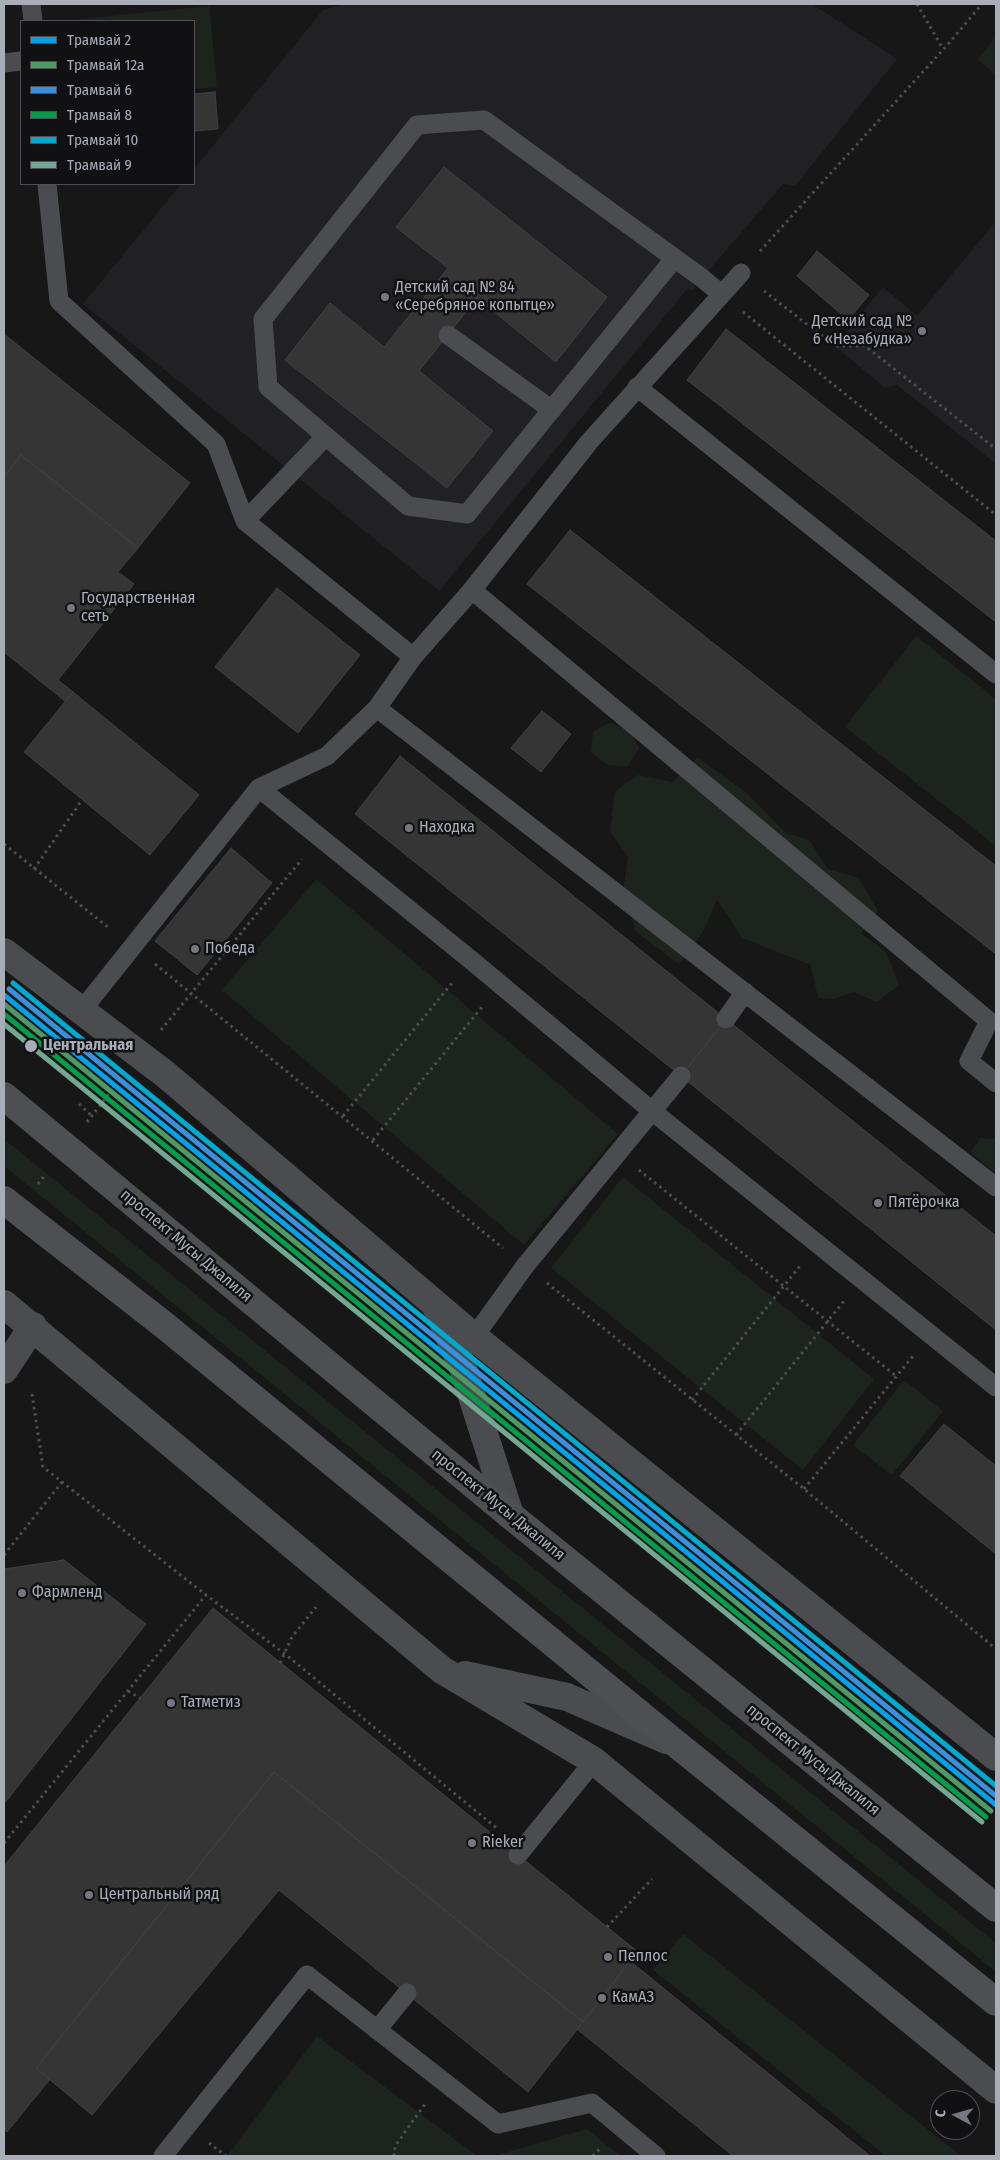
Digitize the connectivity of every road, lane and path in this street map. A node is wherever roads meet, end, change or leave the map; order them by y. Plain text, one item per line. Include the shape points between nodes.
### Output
1 (31, 4) edge
2 (917, 4) edge
3 (982, 4) edge
4 (33, 20) edge
5 (943, 50) junction
6 (20, 61) edge
7 (4, 62) edge
8 (47, 185) edge
9 (674, 259) junction
10 (740, 273) junction
11 (721, 294) junction
12 (448, 335) dead end
13 (637, 387) junction
14 (552, 410) junction
15 (326, 436) junction
16 (996, 449) edge
17 (996, 515) edge
18 (245, 521) junction
19 (472, 590) junction
20 (412, 657) junction
21 (996, 674) edge
22 (377, 708) junction
23 (259, 788) junction
24 (82, 800) dead end
25 (320, 837) junction
26 (4, 844) edge
27 (34, 869) junction
28 (133, 946) junction
29 (4, 952) edge
30 (471, 960) junction
31 (500, 984) junction
32 (745, 992) junction
33 (193, 993) junction
34 (82, 1010) junction
35 (726, 1019) dead end
36 (160, 1030) dead end
37 (681, 1076) dead end
38 (122, 1078) dead end
39 (996, 1084) edge
40 (4, 1096) edge
41 (79, 1104) dead end
42 (652, 1111) junction
43 (92, 1116) junction
44 (343, 1116) junction
45 (83, 1127) dead end
46 (373, 1140) junction
47 (618, 1153) junction
48 (996, 1187) edge
49 (4, 1200) edge
50 (819, 1244) junction
51 (525, 1266) junction
52 (862, 1279) junction
53 (785, 1285) junction
54 (432, 1300) junction
55 (4, 1304) edge
56 (828, 1320) junction
57 (33, 1326) junction
58 (930, 1335) junction
59 (474, 1337) junction
60 (4, 1370) edge
61 (896, 1376) junction
62 (996, 1387) edge
63 (32, 1394) dead end
64 (692, 1400) junction
65 (736, 1435) junction
66 (62, 1482) junction
67 (804, 1489) junction
68 (510, 1515) junction
69 (4, 1554) edge
70 (206, 1595) junction
71 (318, 1605) dead end
72 (996, 1649) edge
73 (285, 1654) junction
74 (280, 1663) dead end
75 (442, 1670) junction
76 (128, 1691) junction
77 (140, 1698) dead end
78 (680, 1747) junction
79 (996, 1757) edge
80 (594, 1761) junction
81 (501, 1832) dead end
82 (4, 1844) edge
83 (518, 1855) dead end
84 (652, 1879) dead end
85 (996, 1908) edge
86 (607, 1927) dead end
87 (407, 1993) dead end
88 (996, 2002) edge
89 (377, 2030) junction
90 (442, 2081) junction
91 (996, 2090) edge
92 (163, 2156) edge
93 (394, 2156) edge
94 (656, 2156) edge

1 - 4 lane
2 - 5 path
3 - 5 path
5 - 10 path
6 - 7 lane
8 - 18 lane via 58,301 216,444
9 - 11 lane
9 - 14 lane
9 - 15 lane via 484,120 417,125 262,319 268,387
10 - 11 lane
10 - 16 path via 835,346 865,346
11 - 13 lane
11 - 17 path
12 - 14 lane
13 - 19 lane via 589,442
13 - 21 lane
14 - 15 lane via 467,514 408,506
15 - 18 lane
18 - 20 lane
19 - 20 lane
19 - 39 lane via 989,1021 969,1061
20 - 22 lane
22 - 23 lane via 327,756
22 - 32 lane
23 - 25 lane
23 - 28 lane
24 - 27 path
25 - 30 lane
25 - 33 path
26 - 27 path
27 - 28 path
28 - 33 path
28 - 34 lane
29 - 34 street
30 - 31 lane
30 - 44 path
31 - 42 lane
31 - 46 path
32 - 35 lane
32 - 48 lane
33 - 36 path
33 - 44 path
34 - 54 street via 165,1074
37 - 42 lane
38 - 43 path
40 - 68 main road, проспект Мусы Джалиля
41 - 43 path
42 - 47 lane
42 - 50 lane
43 - 45 path
44 - 46 path
46 - 51 path
47 - 51 lane
47 - 53 path
49 - 78 main road via 164,1325
50 - 52 lane
50 - 53 path
51 - 59 lane
51 - 64 path
52 - 56 path
52 - 58 lane
53 - 56 path
53 - 64 path
54 - 59 street
54 - 68 street via 463,1368
55 - 57 street
56 - 61 path
56 - 65 path
57 - 60 street
57 - 75 street
58 - 61 path
58 - 62 lane
59 - 79 street
61 - 67 path
63 - 66 path via 43,1467
64 - 65 path
65 - 67 path
66 - 69 path
66 - 70 path
67 - 72 path
68 - 85 main road, проспект Мусы Джалиля
70 - 73 path
70 - 76 path
71 - 73 path via 292,1637
73 - 74 path
73 - 81 path
75 - 78 street via 567,1697
75 - 80 street
76 - 77 path
76 - 82 path
78 - 88 main road
80 - 83 lane
80 - 91 street
84 - 86 path
87 - 89 lane
89 - 90 lane
89 - 92 lane via 307,1975
90 - 93 path via 395,2146
90 - 94 lane via 498,2124 592,2104

